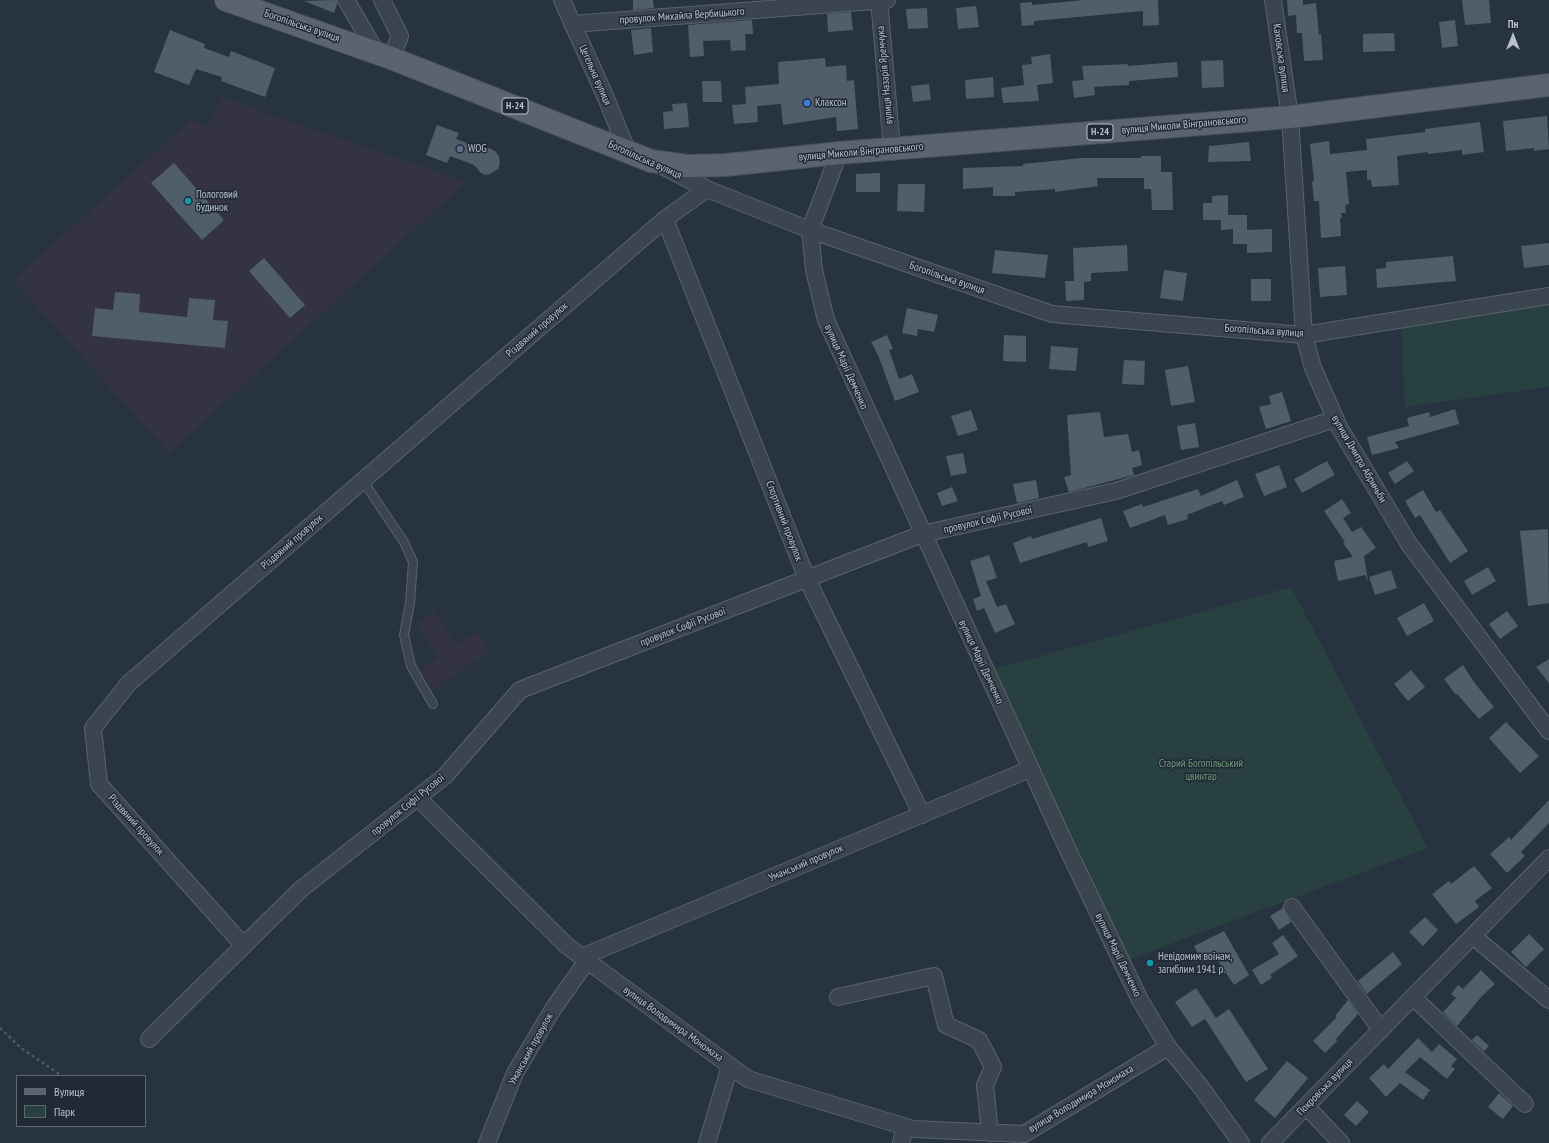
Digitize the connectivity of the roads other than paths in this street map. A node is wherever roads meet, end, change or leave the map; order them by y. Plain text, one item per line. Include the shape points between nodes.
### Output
1 (226, 0) edge
2 (346, 0) edge
3 (382, 0) edge
4 (562, 0) edge
5 (879, 0) edge
6 (888, 0) edge
7 (1273, 0) edge
8 (572, 24) junction
9 (384, 55) junction
10 (1549, 85) edge
11 (1290, 117) junction
12 (892, 149) junction
13 (627, 150) junction
14 (839, 153) junction
15 (651, 161) junction
16 (707, 189) junction
17 (666, 219) junction
18 (810, 230) junction
19 (1549, 296) edge
20 (1304, 335) junction
21 (1335, 419) junction
22 (363, 481) junction
23 (922, 534) junction
24 (807, 579) junction
25 (433, 704) dead end
26 (1549, 731) edge
27 (1030, 769) junction
28 (418, 798) junction
29 (922, 815) junction
30 (1549, 858) edge
31 (1292, 907) dead end
32 (1473, 936) junction
33 (244, 946) junction
34 (584, 959) junction
35 (838, 996) dead end
36 (1413, 997) junction
37 (1549, 1000) edge
38 (1381, 1030) junction
39 (149, 1039) dead end
40 (1168, 1047) junction
41 (730, 1066) junction
42 (1525, 1104) dead end
43 (1306, 1106) junction
44 (906, 1127) junction
45 (990, 1133) junction
46 (1025, 1139) edge
47 (487, 1143) edge
48 (707, 1143) edge
49 (901, 1143) edge
50 (1241, 1143) edge
51 (1270, 1143) edge
52 (1341, 1143) edge

1 - 9 main road, Богопільська вулиця / Н-24
2 - 9 street
3 - 9 street via 400,36
4 - 8 street, Цегельна вулиця
5 - 6 street, провулок Михайла Вербицького
5 - 8 street, провулок Михайла Вербицького
5 - 12 street, вулиця Назарія Яремчука
7 - 11 street, Каховська вулиця
8 - 13 street, Цегельна вулиця
9 - 13 main road, Богопільська вулиця / Н-24
10 - 11 main road, вулиця Миколи Вінграновського / Н-24
11 - 12 main road, вулиця Миколи Вінграновського / Н-24
11 - 20 street, вулиця Дмитра Абриньби
12 - 14 main road, вулиця Миколи Вінграновського / Н-24
13 - 15 main road, Богопільська вулиця / Н-24
14 - 15 main road, вулиця Миколи Вінграновського / Н-24 via 726,165 687,166
14 - 18 street, вулиця Марії Демченко
15 - 16 street, Богопільська вулиця
16 - 17 street, Різдвяний провулок
16 - 18 street, Богопільська вулиця
17 - 22 street, Різдвяний провулок
17 - 24 street, Спортивний провулок
18 - 20 street, Богопільська вулиця via 1052,314
18 - 23 street, вулиця Марії Демченко via 814,270 826,320
19 - 20 street, Богопільська вулиця
20 - 21 street, вулиця Дмитра Абриньби via 1312,368
21 - 23 street, провулок Софії Русової via 1116,491
21 - 26 street, вулиця Дмитра Абриньби via 1409,544
22 - 25 lane via 404,542 413,562 410,603 404,635 411,666
22 - 33 street, Різдвяний провулок via 129,683 93,728 99,784
23 - 24 street, провулок Софії Русової
23 - 27 street, вулиця Марії Демченко
24 - 28 street, провулок Софії Русової via 520,690 445,776
24 - 29 street, Спортивний провулок
27 - 29 street, Уманський провулок
27 - 40 street, вулиця Марії Демченко via 1140,1000
28 - 33 street, провулок Софії Русової via 300,890
28 - 34 street, вулиця Володимира Мономаха via 566,946
29 - 34 street, Уманський провулок
30 - 32 street, Покровська вулиця
31 - 38 street
32 - 36 street, Покровська вулиця
32 - 37 street
33 - 39 street, провулок Софії Русової
34 - 41 street, вулиця Володимира Мономаха
34 - 47 street, Уманський провулок via 515,1073
35 - 45 street via 934,976 946,1026 979,1040 993,1067 985,1085
36 - 38 street, Покровська вулиця
36 - 42 street
38 - 43 street, Покровська вулиця
40 - 46 street, вулиця Володимира Мономаха
40 - 50 street, вулиця Марії Демченко
41 - 44 street, вулиця Володимира Мономаха via 748,1079
41 - 48 street
43 - 51 street, Покровська вулиця
43 - 52 street
44 - 45 street, вулиця Володимира Мономаха
44 - 49 street
45 - 46 street, вулиця Володимира Мономаха

